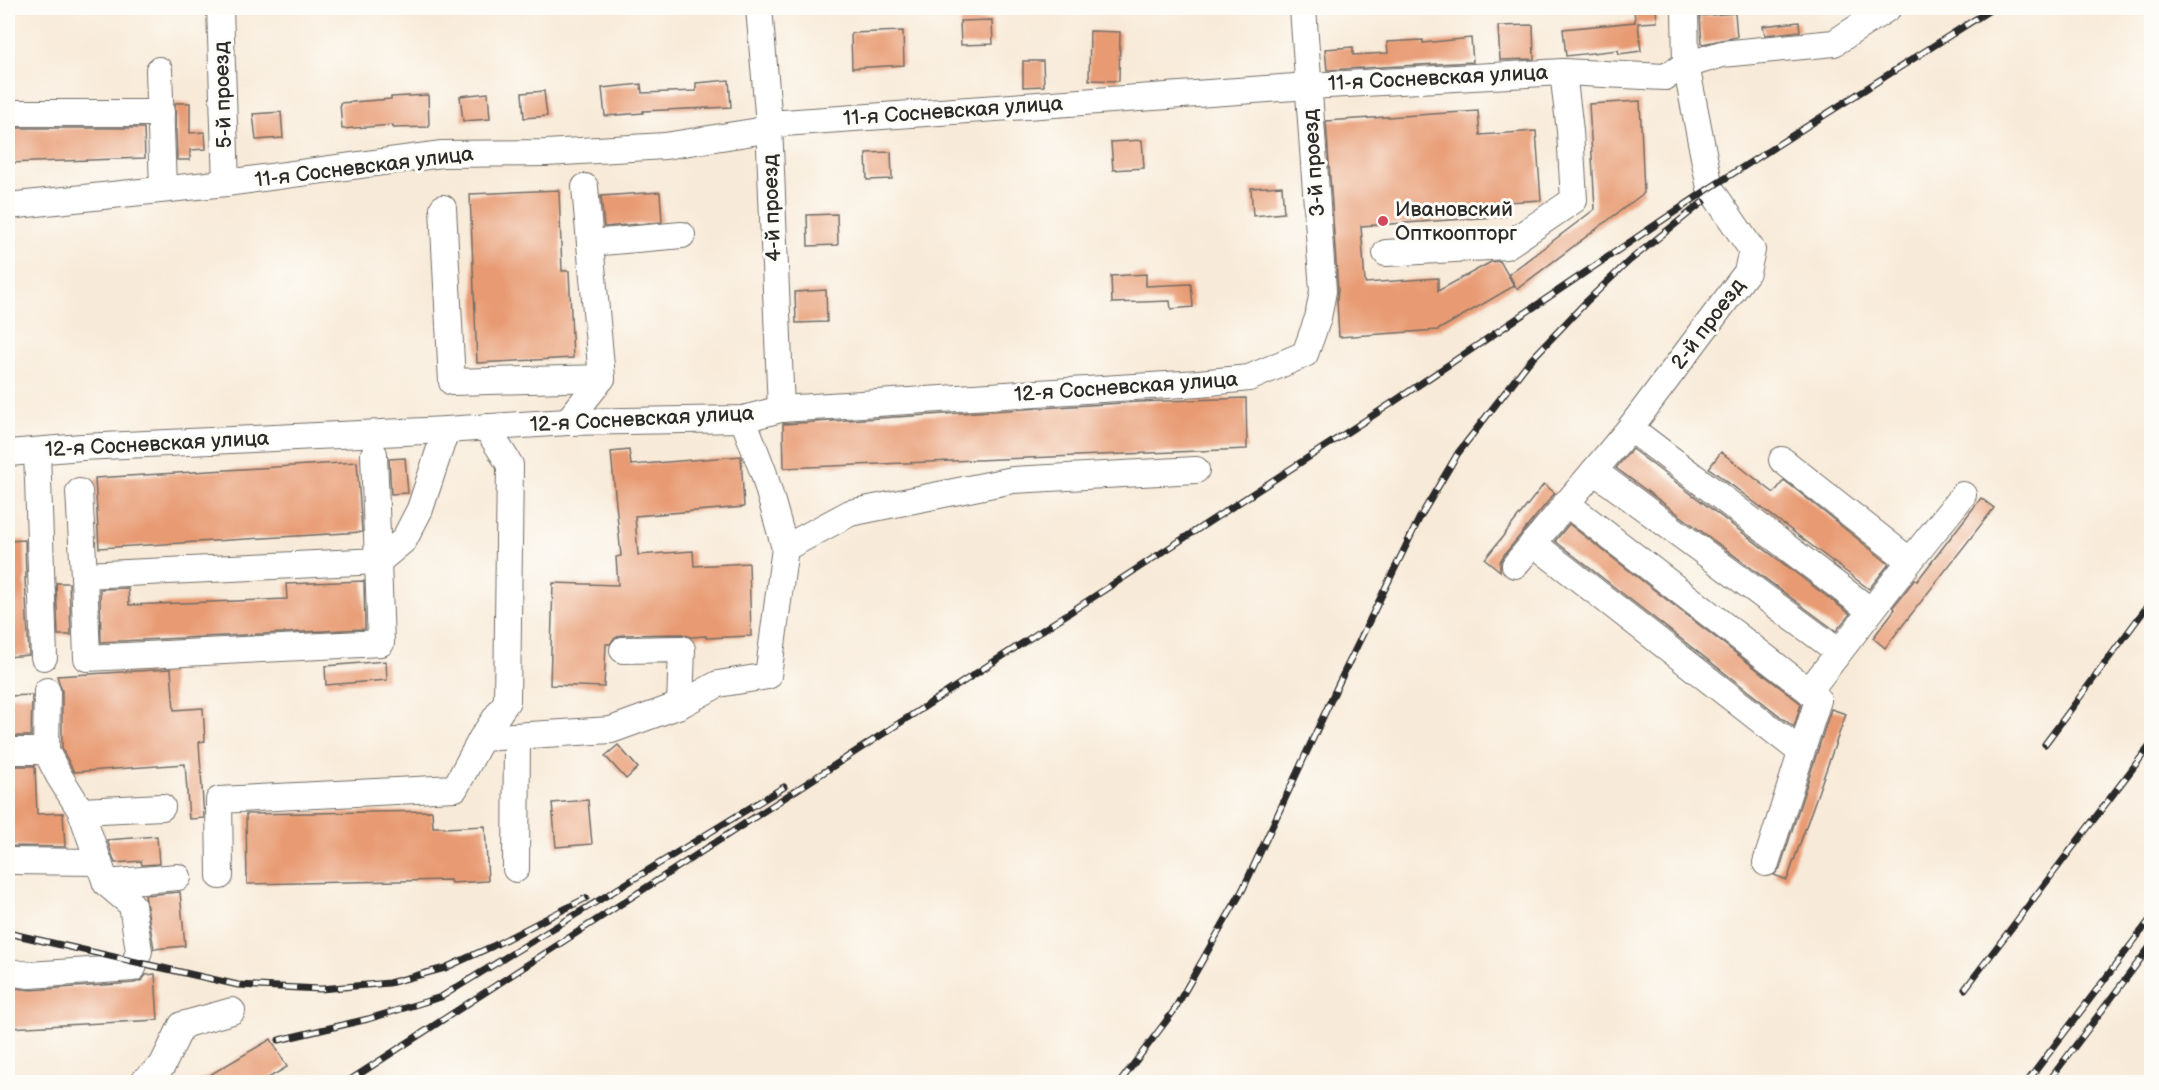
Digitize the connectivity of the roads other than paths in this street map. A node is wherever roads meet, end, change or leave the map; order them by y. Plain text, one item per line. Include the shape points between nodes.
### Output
1 (220, 8) edge
2 (759, 8) edge
3 (1304, 8) edge
4 (1685, 8) edge
5 (1888, 8) edge
6 (1687, 68) junction
7 (159, 70) dead end
8 (1563, 72) junction
9 (1309, 86) junction
10 (8, 113) edge
11 (161, 113) junction
12 (769, 124) junction
13 (226, 183) junction
14 (585, 187) dead end
15 (163, 189) junction
16 (8, 207) edge
17 (443, 208) dead end
18 (682, 235) dead end
19 (590, 243) junction
20 (1386, 253) dead end
21 (1317, 318) joint
22 (602, 378) junction
23 (781, 409) junction
24 (743, 419) junction
25 (567, 422) junction
26 (486, 428) junction
27 (1630, 428) junction
28 (446, 430) junction
29 (38, 451) junction
30 (8, 453) edge
31 (374, 454) dead end
32 (1782, 460) dead end
33 (1196, 470) dead end
34 (1594, 471) junction
35 (79, 492) dead end
36 (1963, 495) dead end
37 (1566, 503) junction
38 (1533, 543) junction
39 (785, 548) junction
40 (379, 561) junction
41 (1910, 561) junction
42 (1515, 565) dead end
43 (84, 576) junction
44 (1871, 611) junction
45 (623, 650) dead end
46 (1839, 652) junction
47 (44, 657) dead end
48 (1809, 690) junction
49 (47, 691) dead end
50 (680, 705) junction
51 (517, 736) junction
52 (482, 738) junction
53 (8, 751) edge
54 (46, 751) junction
55 (1801, 752) junction
56 (162, 807) dead end
57 (81, 811) junction
58 (8, 861) edge
59 (1766, 863) dead end
60 (516, 869) dead end
61 (102, 873) junction
62 (220, 876) dead end
63 (178, 877) dead end
64 (8, 972) edge
65 (232, 1011) dead end
66 (142, 1083) edge

1 - 13 street, 5-й проезд
2 - 12 street, 4-й проезд
3 - 9 street, 3-й проезд
4 - 6 street, 2-й проезд
5 - 6 street, 11-я Сосневская улица via 1834,44 1722,54
6 - 8 street, 11-я Сосневская улица via 1665,77
6 - 27 street, 2-й проезд via 1710,188 1752,250 1748,272
7 - 11 street
8 - 9 street, 11-я Сосневская улица
8 - 20 street via 1574,200 1506,246
9 - 12 street, 11-я Сосневская улица
9 - 21 street, 3-й проезд via 1323,291
10 - 11 street
11 - 15 street
12 - 13 street, 11-я Сосневская улица via 759,131 665,146 442,154
12 - 23 street, 4-й проезд
13 - 15 street, 11-я Сосневская улица
14 - 19 street
15 - 16 street, 11-я Сосневская улица
17 - 22 street via 452,382
18 - 19 street
19 - 22 street
21 - 23 street, 12-я Сосневская улица via 1305,354 1249,378
22 - 25 street
23 - 24 street, 12-я Сосневская улица
24 - 25 street, 12-я Сосневская улица
24 - 39 street
25 - 26 street, 12-я Сосневская улица
26 - 28 street, 12-я Сосневская улица
26 - 52 street via 510,465 507,701
27 - 34 street, 2-й проезд
27 - 44 street
28 - 29 street, 12-я Сосневская улица
28 - 40 street via 420,509 404,540
29 - 30 street, 12-я Сосневская улица
29 - 47 street
31 - 40 street
32 - 41 street
33 - 39 street via 1013,480 850,513
34 - 37 street, 2-й проезд
34 - 46 street
35 - 43 street
36 - 41 street
37 - 38 street, 2-й проезд
37 - 48 street
38 - 42 street, 2-й проезд
38 - 55 street
39 - 50 street via 768,676 718,684
40 - 43 street
40 - 43 street via 381,643 87,657
41 - 44 street
44 - 46 street
45 - 50 street via 682,649
46 - 48 street
48 - 55 street via 1818,700
49 - 54 street
50 - 51 street via 611,730
51 - 52 street
51 - 60 street
52 - 62 street via 455,788 219,800
53 - 54 street
54 - 57 street
55 - 59 street
56 - 57 street
57 - 61 street
58 - 61 street
61 - 63 street
61 - 64 street via 132,905 139,951 133,968 30,975
65 - 66 street via 183,1026 162,1066

